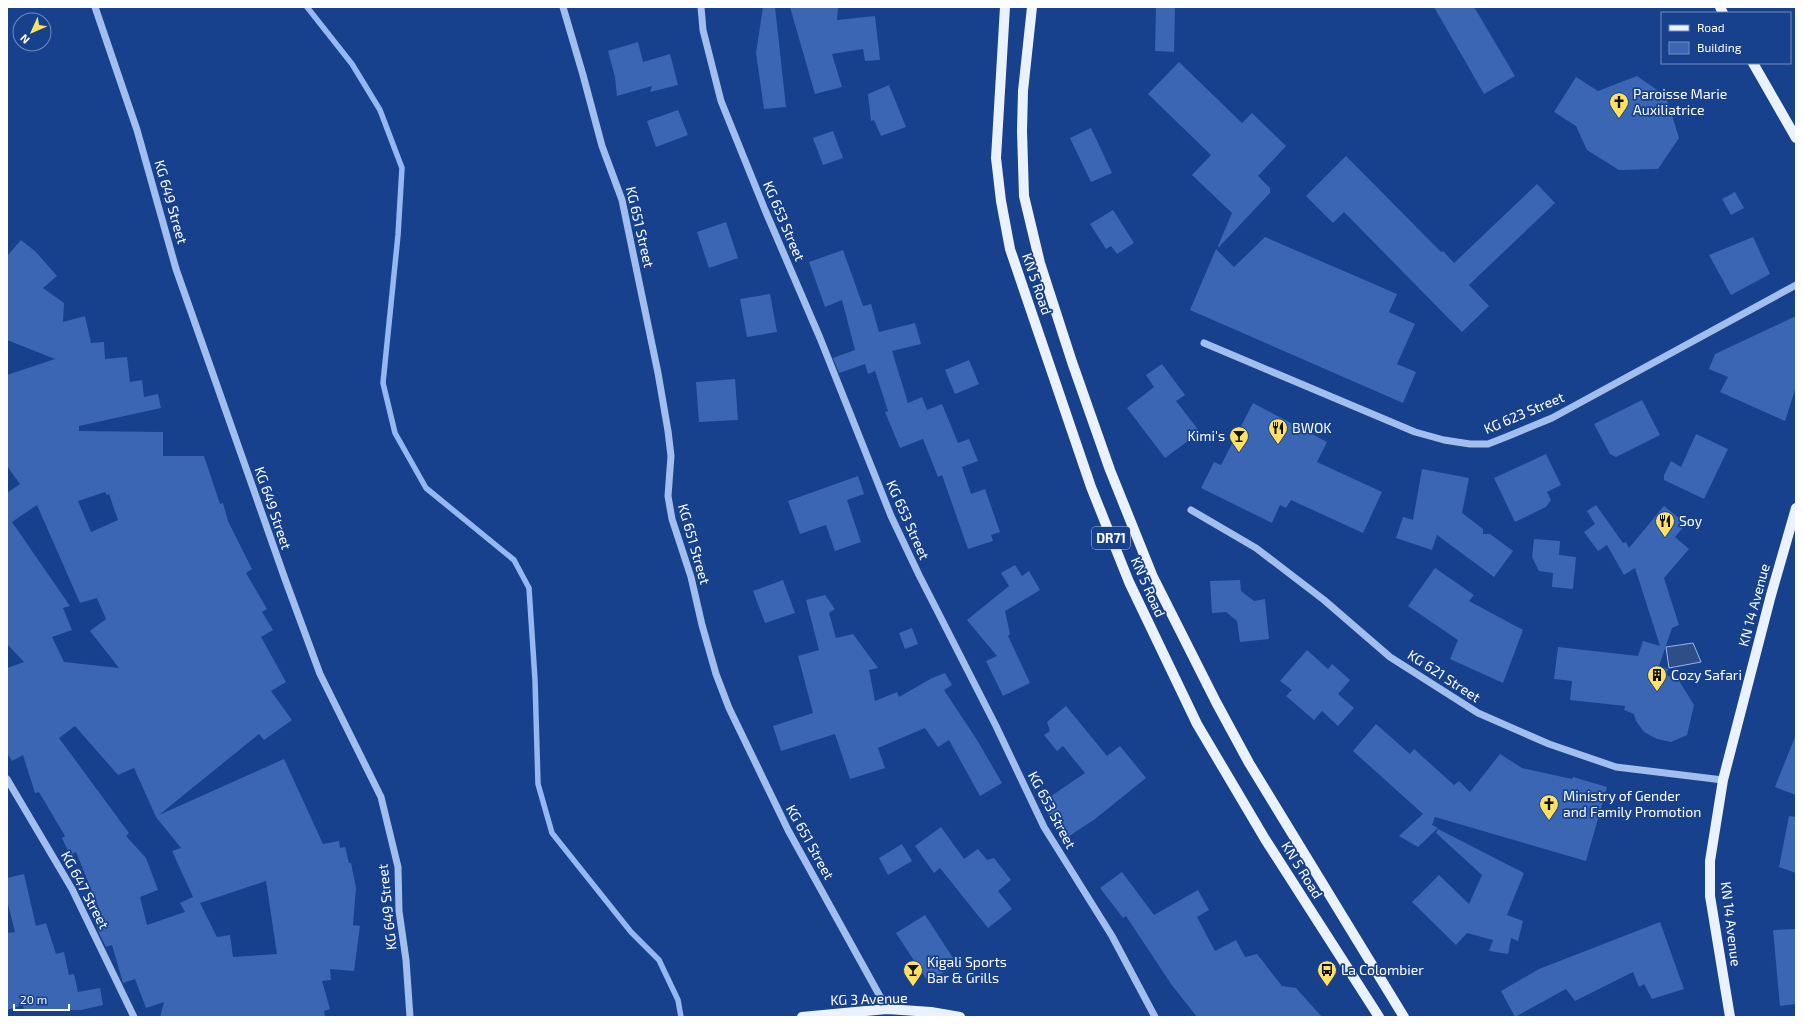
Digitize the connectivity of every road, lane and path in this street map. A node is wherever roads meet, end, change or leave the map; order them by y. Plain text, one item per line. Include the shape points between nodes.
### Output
1 (95, 7) edge
2 (563, 7) edge
3 (701, 7) edge
4 (1005, 7) edge
5 (1032, 7) edge
6 (1754, 64) edge
7 (1796, 138) edge
8 (1796, 285) edge
9 (1204, 343) dead end
10 (1796, 508) edge
11 (1190, 510) dead end
12 (7, 779) edge
13 (1723, 780) junction
14 (887, 1009) junction
15 (134, 1017) edge
16 (410, 1017) edge
17 (802, 1017) edge
18 (960, 1017) edge
19 (1155, 1017) edge
20 (1379, 1017) edge
21 (1404, 1017) edge
22 (1730, 1017) edge

1 - 16 street, KG 649 Street via 137,130 176,269 285,579 320,674 381,797 398,867
2 - 14 street, KG 651 Street via 602,146 622,200 668,431 671,456 668,496 672,519 691,577 716,674 729,708 788,830
3 - 19 street, KG 653 Street via 703,30 721,101 892,516 1044,827 1112,936
4 - 20 main road, KN 5 Road / DR71 via 996,158 1001,201 1010,249 1091,487 1129,582 1197,724 1253,819
5 - 21 main road, KN 5 Road / DR71 via 1023,91 1024,196 1040,263 1110,470 1153,576 1242,749
6 - 7 main road
8 - 9 street, KG 623 Street via 1552,418 1488,444 1444,440 1415,432
10 - 13 main road, KN 14 Avenue
11 - 13 street, KG 621 Street via 1256,548 1324,600 1390,657 1478,714 1549,744 1616,767
12 - 15 street, KG 647 Street via 72,888
13 - 22 main road, KN 14 Avenue via 1710,861 1710,896
14 - 17 main road, KG 3 Avenue
14 - 18 main road, KG 3 Avenue

